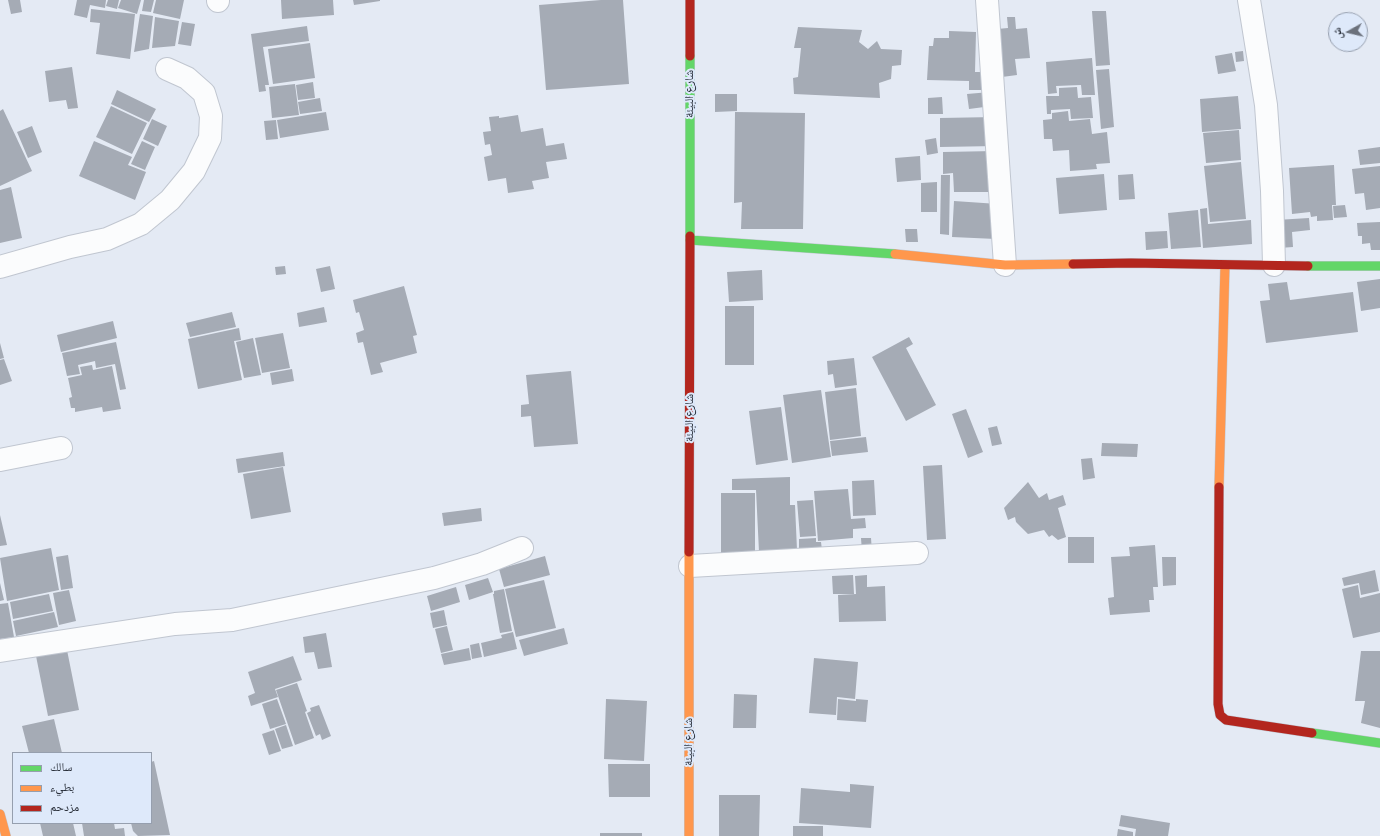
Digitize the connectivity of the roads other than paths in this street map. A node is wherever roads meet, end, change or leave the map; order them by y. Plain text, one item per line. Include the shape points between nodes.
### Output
1 (690, 0) edge
2 (987, 0) edge
3 (1249, 0) edge
4 (167, 69) dead end
5 (690, 240) junction
6 (1005, 265) junction
7 (1225, 265) junction
8 (1274, 265) junction
9 (1380, 266) edge
10 (0, 267) edge
11 (61, 448) dead end
12 (0, 460) edge
13 (522, 548) dead end
14 (917, 553) dead end
15 (690, 566) junction
16 (0, 651) edge
17 (1380, 743) edge
18 (0, 814) edge
19 (6, 836) edge
20 (689, 836) edge

1 - 5 street, شارع البيئة
2 - 6 street
3 - 8 street via 1266,105
4 - 10 street via 188,78 204,93 211,116 210,138 194,171 170,200 141,224 107,239
5 - 6 street via 873,252
5 - 15 street, شارع البيئة
6 - 7 street
7 - 8 street
7 - 17 street via 1218,548 1220,715 1226,720
8 - 9 street
11 - 12 street
13 - 16 street via 482,564 434,578 232,620 175,624
14 - 15 street
15 - 20 street, شارع البيئة
18 - 19 street

